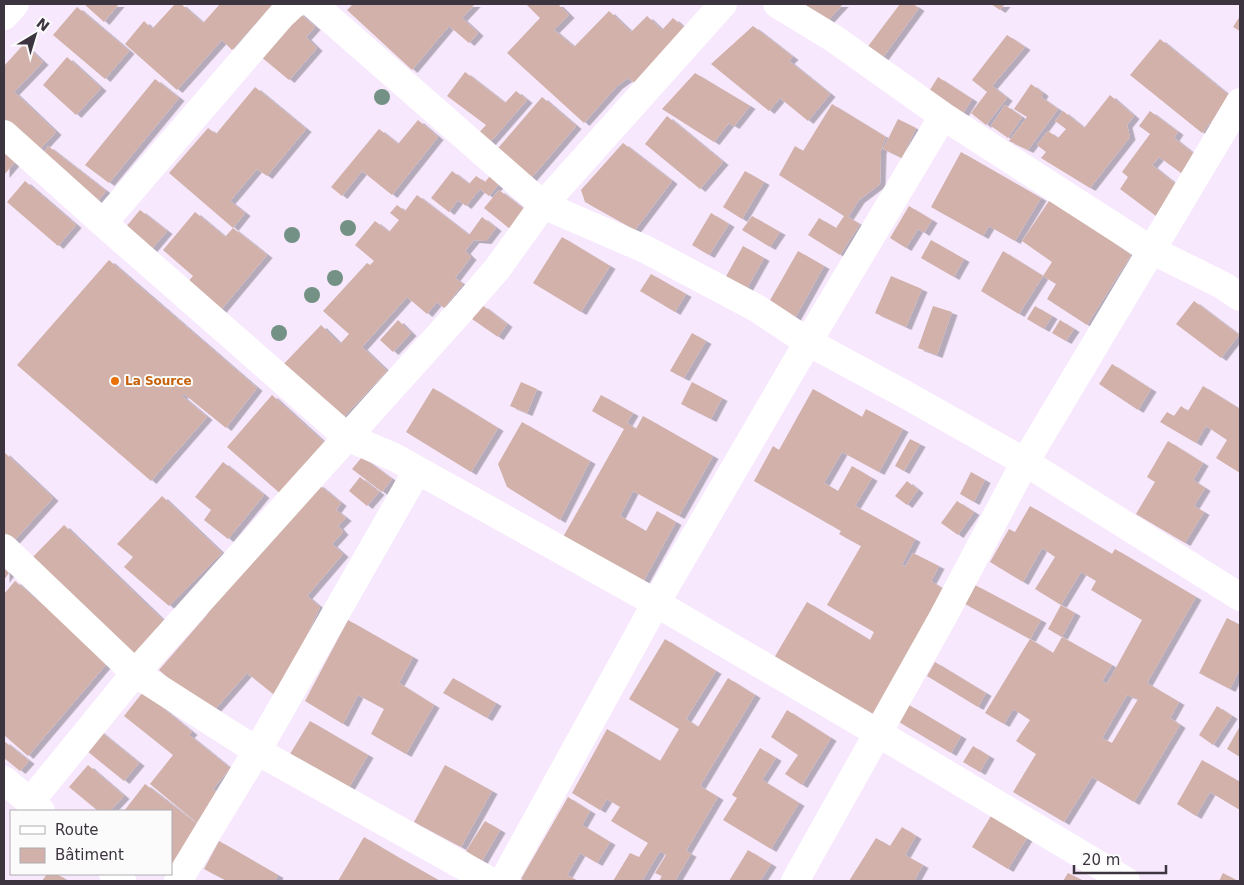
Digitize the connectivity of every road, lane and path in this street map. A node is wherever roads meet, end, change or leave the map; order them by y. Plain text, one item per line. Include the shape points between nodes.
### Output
1 (15, 4) edge
2 (294, 4) edge
3 (313, 4) edge
4 (723, 4) edge
5 (777, 4) edge
6 (4, 16) edge
7 (1240, 102) edge
8 (943, 116) junction
9 (4, 134) edge
10 (543, 206) junction
11 (103, 223) junction
12 (1152, 250) junction
13 (1240, 297) edge
14 (808, 342) junction
15 (347, 437) junction
16 (1025, 462) junction
17 (418, 471) junction
18 (4, 548) edge
19 (1240, 597) edge
20 (656, 603) junction
21 (136, 673) junction
22 (878, 732) junction
23 (258, 751) junction
24 (4, 780) edge
25 (35, 807) edge
26 (178, 881) edge
27 (490, 881) edge
28 (503, 881) edge
29 (795, 881) edge
30 (1126, 881) edge

1 - 6 main road
2 - 11 main road
3 - 10 main road
4 - 10 main road
5 - 8 main road via 833,38
7 - 12 main road
8 - 12 main road
8 - 14 main road
9 - 11 main road
10 - 14 main road via 645,249 758,309
10 - 15 main road via 497,269
11 - 15 main road
12 - 13 main road
12 - 16 main road
14 - 16 main road
14 - 20 main road
15 - 17 main road
15 - 21 main road
16 - 19 main road
16 - 22 main road
17 - 20 main road
17 - 23 main road
18 - 21 main road
20 - 22 main road
20 - 28 main road
21 - 23 main road
21 - 25 main road
22 - 29 main road
22 - 30 main road
23 - 26 main road
23 - 27 main road
24 - 25 main road

